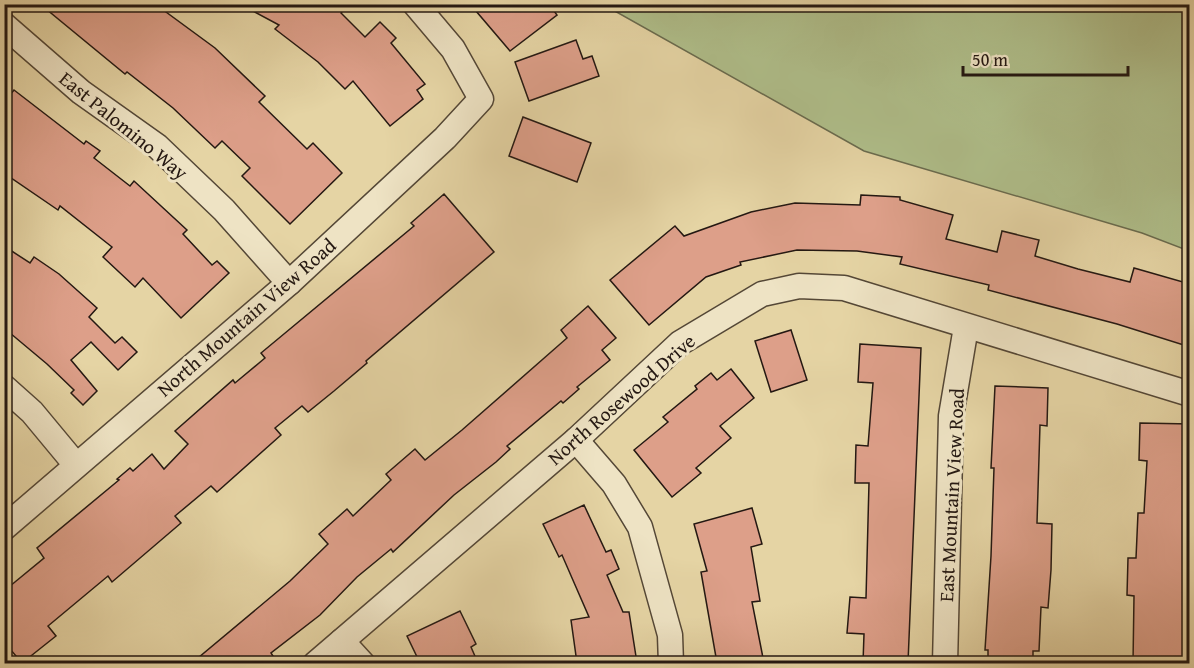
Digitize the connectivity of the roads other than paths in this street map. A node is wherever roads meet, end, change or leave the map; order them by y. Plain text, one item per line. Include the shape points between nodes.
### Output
1 (415, 4) edge
2 (4, 25) edge
3 (289, 283) junction
4 (966, 327) junction
5 (4, 387) edge
6 (1190, 394) edge
7 (576, 440) junction
8 (76, 465) junction
9 (4, 528) edge
10 (342, 641) junction
11 (315, 663) edge
12 (363, 663) edge
13 (671, 663) edge
14 (945, 663) edge

1 - 3 street, North Mountain View Road via 453,49 481,99 445,138
2 - 3 street, East Palomino Way via 81,92 157,146 224,210
3 - 8 street, North Mountain View Road
4 - 6 street, North Rosewood Drive
4 - 7 street, North Rosewood Drive via 844,288 799,286 762,294 680,343
4 - 14 street, East Mountain View Road via 951,416
5 - 8 street via 32,412
7 - 10 street, North Rosewood Drive
7 - 13 street via 614,484 640,527 669,635
8 - 9 street, North Mountain View Road
10 - 11 street, North Rosewood Drive
10 - 12 street

